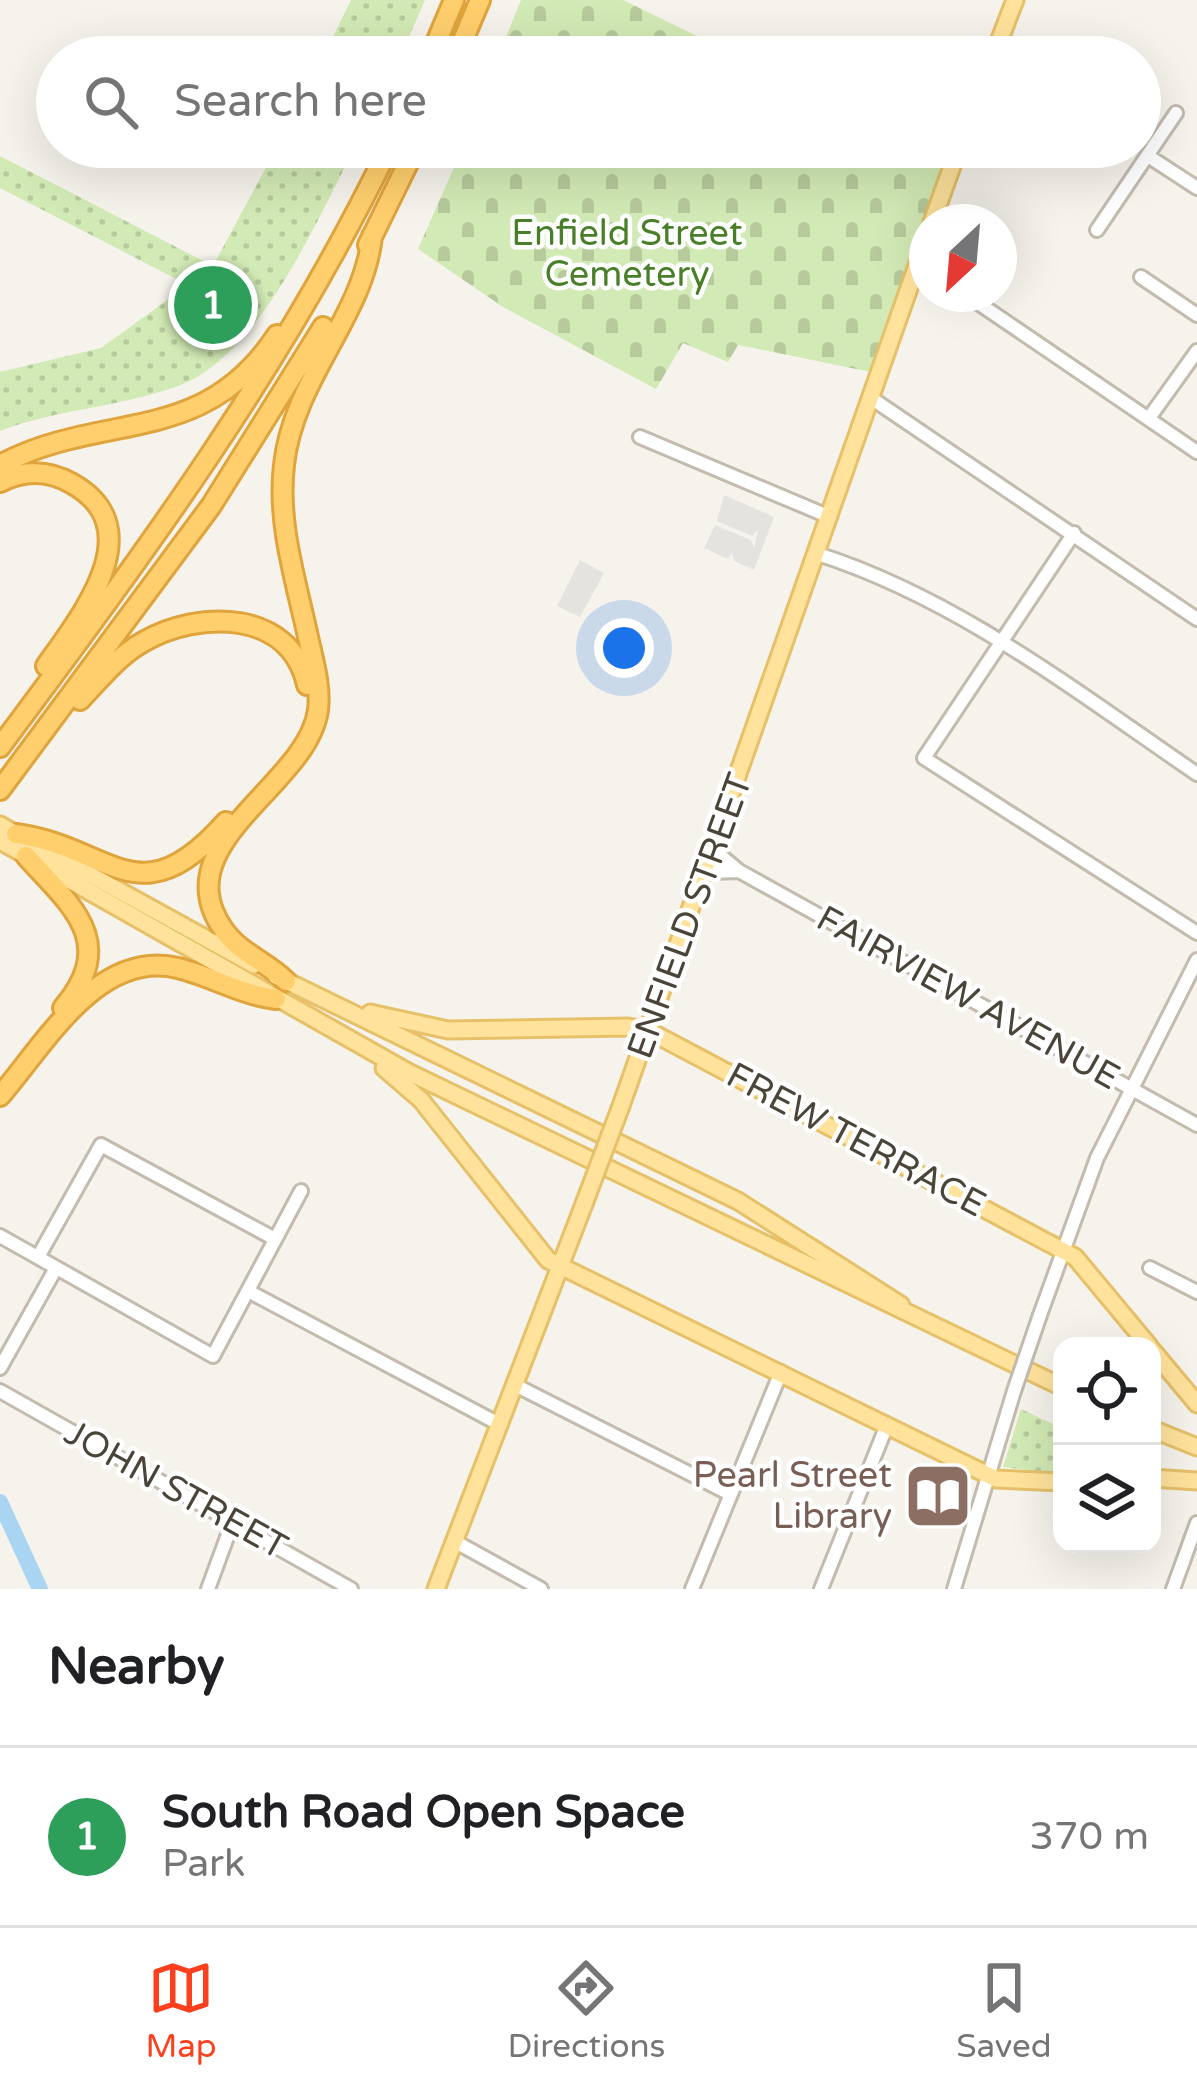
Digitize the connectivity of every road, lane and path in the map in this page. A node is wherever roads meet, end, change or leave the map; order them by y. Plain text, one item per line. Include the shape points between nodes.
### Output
1 (454, 0) edge
2 (480, 0) edge
3 (1015, 0) edge
4 (439, 36) edge
5 (465, 36) edge
6 (1001, 36) edge
7 (1176, 113) dead end
8 (1161, 136) edge
9 (1161, 164) edge
10 (378, 168) edge
11 (406, 168) edge
12 (951, 168) edge
13 (1140, 168) edge
14 (1197, 188) edge
15 (938, 204) edge
16 (1097, 230) dead end
17 (372, 236) junction
18 (1141, 277) dead end
19 (309, 301) junction
20 (909, 303) edge
21 (992, 312) edge
22 (1197, 315) edge
23 (1197, 351) edge
24 (871, 398) junction
25 (1149, 418) junction
26 (640, 437) dead end
27 (1197, 452) edge
28 (0, 465) edge
29 (0, 482) edge
30 (830, 517) junction
31 (1075, 533) junction
32 (818, 554) junction
33 (1197, 619) edge
34 (1000, 638) junction
35 (56, 715) junction
36 (0, 743) edge
37 (1197, 774) edge
38 (0, 790) edge
39 (6, 832) edge
40 (715, 851) junction
41 (26, 856) junction
42 (739, 871) junction
43 (708, 872) junction
44 (1197, 933) edge
45 (1197, 960) edge
46 (286, 981) junction
47 (275, 1000) junction
48 (336, 1006) junction
49 (648, 1031) junction
50 (356, 1044) junction
51 (0, 1081) edge
52 (1133, 1089) junction
53 (0, 1096) edge
54 (1197, 1125) edge
55 (301, 1191) dead end
56 (0, 1236) edge
57 (275, 1239) junction
58 (1063, 1250) junction
59 (38, 1257) junction
60 (561, 1267) junction
61 (56, 1268) junction
62 (1150, 1268) dead end
63 (248, 1291) junction
64 (1197, 1292) edge
65 (928, 1324) junction
66 (1141, 1337) edge
67 (1161, 1361) edge
68 (0, 1368) edge
69 (781, 1372) junction
70 (1053, 1383) edge
71 (515, 1385) junction
72 (0, 1391) edge
73 (1197, 1404) edge
74 (500, 1424) junction
75 (887, 1425) junction
76 (1161, 1433) edge
77 (1197, 1447) edge
78 (985, 1474) junction
79 (1161, 1479) edge
80 (1197, 1481) edge
81 (1053, 1482) edge
82 (730, 1495) junction
83 (232, 1522) junction
84 (1197, 1523) edge
85 (454, 1540) junction
86 (208, 1589) edge
87 (351, 1589) edge
88 (436, 1589) edge
89 (541, 1589) edge
90 (692, 1589) edge
91 (821, 1589) edge
92 (954, 1589) edge
93 (1173, 1589) edge

1 - 4 highway
2 - 5 highway
3 - 6 main road
7 - 8 street
9 - 14 street
10 - 19 highway
11 - 17 highway
12 - 15 main road
13 - 16 street
17 - 35 highway via 218,496
17 - 46 highway via 365,272 298,406 284,460 284,521 317,680 317,717 301,751 224,840 211,876 224,930
18 - 22 street
19 - 28 highway via 247,374 209,403
19 - 36 highway via 184,499
20 - 24 main road, ENFIELD STREET
21 - 25 street
23 - 25 street
24 - 30 main road, ENFIELD STREET
24 - 31 street
25 - 27 street
26 - 30 street
29 - 36 highway via 32,473 72,483 100,511 109,547 97,590
30 - 32 main road, ENFIELD STREET
31 - 33 street
31 - 34 street
32 - 34 street
32 - 40 main road, ENFIELD STREET
34 - 37 street
34 - 44 street via 924,758
35 - 38 highway
35 - 39 highway via 140,644 210,621 245,623 276,637 301,665 308,694 292,745 181,864 129,872
39 - 41 main road
39 - 46 main road
40 - 42 street, FAIRVIEW AVENUE
40 - 43 main road, ENFIELD STREET
41 - 47 main road
41 - 51 highway via 78,911 87,958 71,999
42 - 43 street
42 - 52 street, FAIRVIEW AVENUE
43 - 49 main road, ENFIELD STREET
45 - 52 street
46 - 48 main road
47 - 50 main road
47 - 53 highway via 172,967 123,970 91,993
48 - 49 main road via 448,1030
48 - 65 main road via 738,1201
49 - 58 main road, FREW TERRACE
49 - 60 main road, ENFIELD STREET, bridge
50 - 60 main road via 422,1100 541,1253
50 - 65 main road
52 - 54 street, FAIRVIEW AVENUE
52 - 58 street via 1096,1157
55 - 57 street
56 - 59 street
57 - 59 street via 101,1144
57 - 63 street
58 - 66 main road, FREW TERRACE
58 - 78 street, bridge
59 - 61 street
60 - 69 main road
60 - 71 main road, ENFIELD STREET
61 - 63 street via 212,1356
61 - 68 street
62 - 64 street
63 - 74 street
65 - 70 main road
67 - 73 main road, FREW TERRACE
69 - 75 main road
69 - 82 street
71 - 74 main road, ENFIELD STREET
71 - 82 street
72 - 83 street, JOHN STREET
74 - 85 main road, ENFIELD STREET
75 - 78 main road
75 - 91 street
76 - 77 main road
78 - 81 main road
78 - 92 street
79 - 80 main road
82 - 90 street
83 - 86 street
83 - 87 street, JOHN STREET
84 - 93 street
85 - 88 main road, ENFIELD STREET
85 - 89 street

